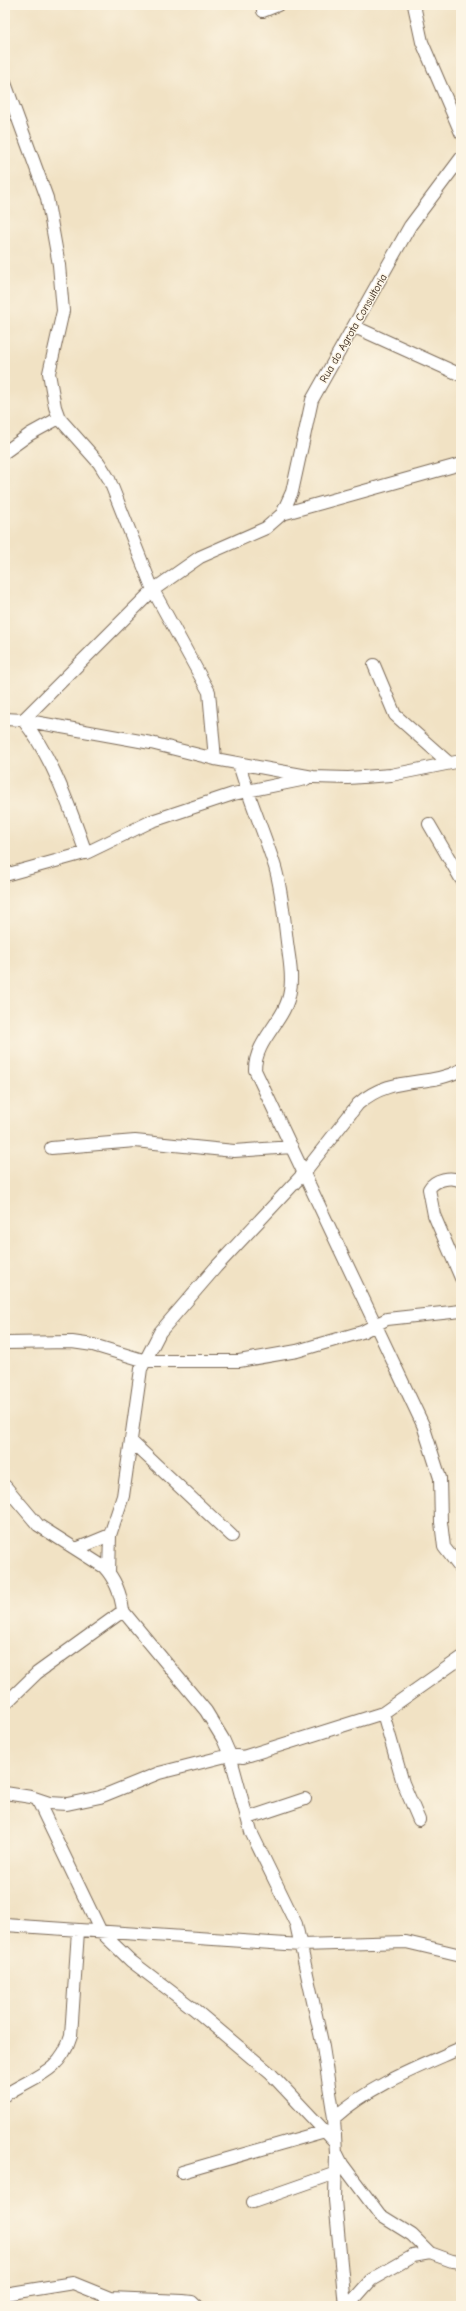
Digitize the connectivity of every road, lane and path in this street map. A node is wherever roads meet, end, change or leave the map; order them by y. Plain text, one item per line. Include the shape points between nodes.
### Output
1 (278, 5) edge
2 (414, 5) edge
3 (263, 11) dead end
4 (5, 83) edge
5 (461, 133) edge
6 (461, 158) edge
7 (355, 327) junction
8 (461, 375) edge
9 (59, 418) junction
10 (5, 452) edge
11 (461, 464) edge
12 (282, 514) junction
13 (153, 590) junction
14 (374, 665) dead end
15 (5, 719) edge
16 (23, 720) junction
17 (216, 759) junction
18 (455, 762) edge
19 (239, 764) junction
20 (313, 777) junction
21 (247, 791) junction
22 (429, 824) dead end
23 (86, 853) junction
24 (5, 875) edge
25 (461, 879) edge
26 (461, 1070) edge
27 (51, 1148) dead end
28 (292, 1148) junction
29 (303, 1174) junction
30 (461, 1182) edge
31 (461, 1278) edge
32 (461, 1310) edge
33 (376, 1326) junction
34 (5, 1343) edge
35 (146, 1361) junction
36 (132, 1442) junction
37 (5, 1486) edge
38 (110, 1535) junction
39 (232, 1536) dead end
40 (76, 1550) junction
41 (461, 1569) edge
42 (109, 1572) junction
43 (123, 1611) junction
44 (461, 1658) edge
45 (5, 1704) edge
46 (383, 1713) junction
47 (230, 1755) junction
48 (5, 1793) edge
49 (37, 1799) junction
50 (305, 1799) dead end
51 (248, 1818) junction
52 (419, 1820) dead end
53 (5, 1925) edge
54 (78, 1931) junction
55 (101, 1932) junction
56 (301, 1945) junction
57 (461, 1955) edge
58 (461, 2048) edge
59 (5, 2095) edge
60 (334, 2118) junction
61 (325, 2131) junction
62 (336, 2147) junction
63 (182, 2172) dead end
64 (336, 2173) junction
65 (253, 2202) dead end
66 (430, 2253) junction
67 (461, 2262) edge
68 (5, 2294) edge
69 (196, 2306) edge
70 (346, 2306) edge

1 - 3 street
2 - 5 street via 422,42
4 - 9 street via 46,198 55,244 63,311 49,373
6 - 7 street, Rua do Agrota Consultoria via 410,226
7 - 8 street
7 - 12 street, Rua do Agrota Consultoria via 312,400 292,492
9 - 10 street
9 - 13 street via 107,475
11 - 12 street
12 - 13 street via 266,528 200,557
13 - 16 street
13 - 17 street via 209,692
14 - 18 street via 395,715
15 - 16 street
16 - 17 street via 151,743
16 - 23 street via 48,760
17 - 19 street
18 - 20 street via 391,774 348,778
19 - 20 street
19 - 21 street
20 - 21 street
21 - 23 street via 152,821
21 - 28 street via 275,868 291,978 285,1006 260,1046 255,1059 255,1070
22 - 25 street
23 - 24 street
26 - 29 street via 436,1078 400,1083 369,1095 358,1104
27 - 28 street via 135,1141 234,1151
28 - 29 street
29 - 33 street
29 - 35 street via 216,1267 160,1332
30 - 31 street via 448,1178 429,1189 434,1215
32 - 33 street via 401,1317 386,1320
33 - 35 street via 297,1351 239,1361
33 - 41 street via 423,1424 440,1478 440,1522 444,1546
34 - 35 street via 72,1342 93,1345
35 - 36 street via 141,1369
36 - 38 street via 123,1496
36 - 39 street
37 - 40 street via 38,1525
38 - 40 street
38 - 42 street
40 - 42 street
42 - 43 street via 119,1590
43 - 45 street via 36,1673
43 - 47 street via 206,1711
44 - 46 street
46 - 47 street via 243,1757
46 - 52 street via 400,1776
47 - 49 street via 146,1776 100,1797 84,1801 59,1804
47 - 51 street
48 - 49 street
49 - 55 street
50 - 51 street
51 - 56 street via 251,1832 292,1914
53 - 54 street
54 - 55 street
54 - 59 street via 71,2036 68,2046 48,2071
55 - 56 street
55 - 61 street via 131,1961 194,2009 271,2074
56 - 57 street via 406,1942
56 - 60 street via 323,2047
58 - 60 street via 383,2083 350,2104
60 - 62 street
61 - 62 street
61 - 63 street
62 - 64 street
62 - 66 street via 342,2164 380,2215 412,2236
64 - 65 street
64 - 70 street via 335,2200
66 - 67 street
66 - 70 street via 413,2256 371,2280
68 - 69 street via 73,2283 110,2298 183,2301 192,2302

